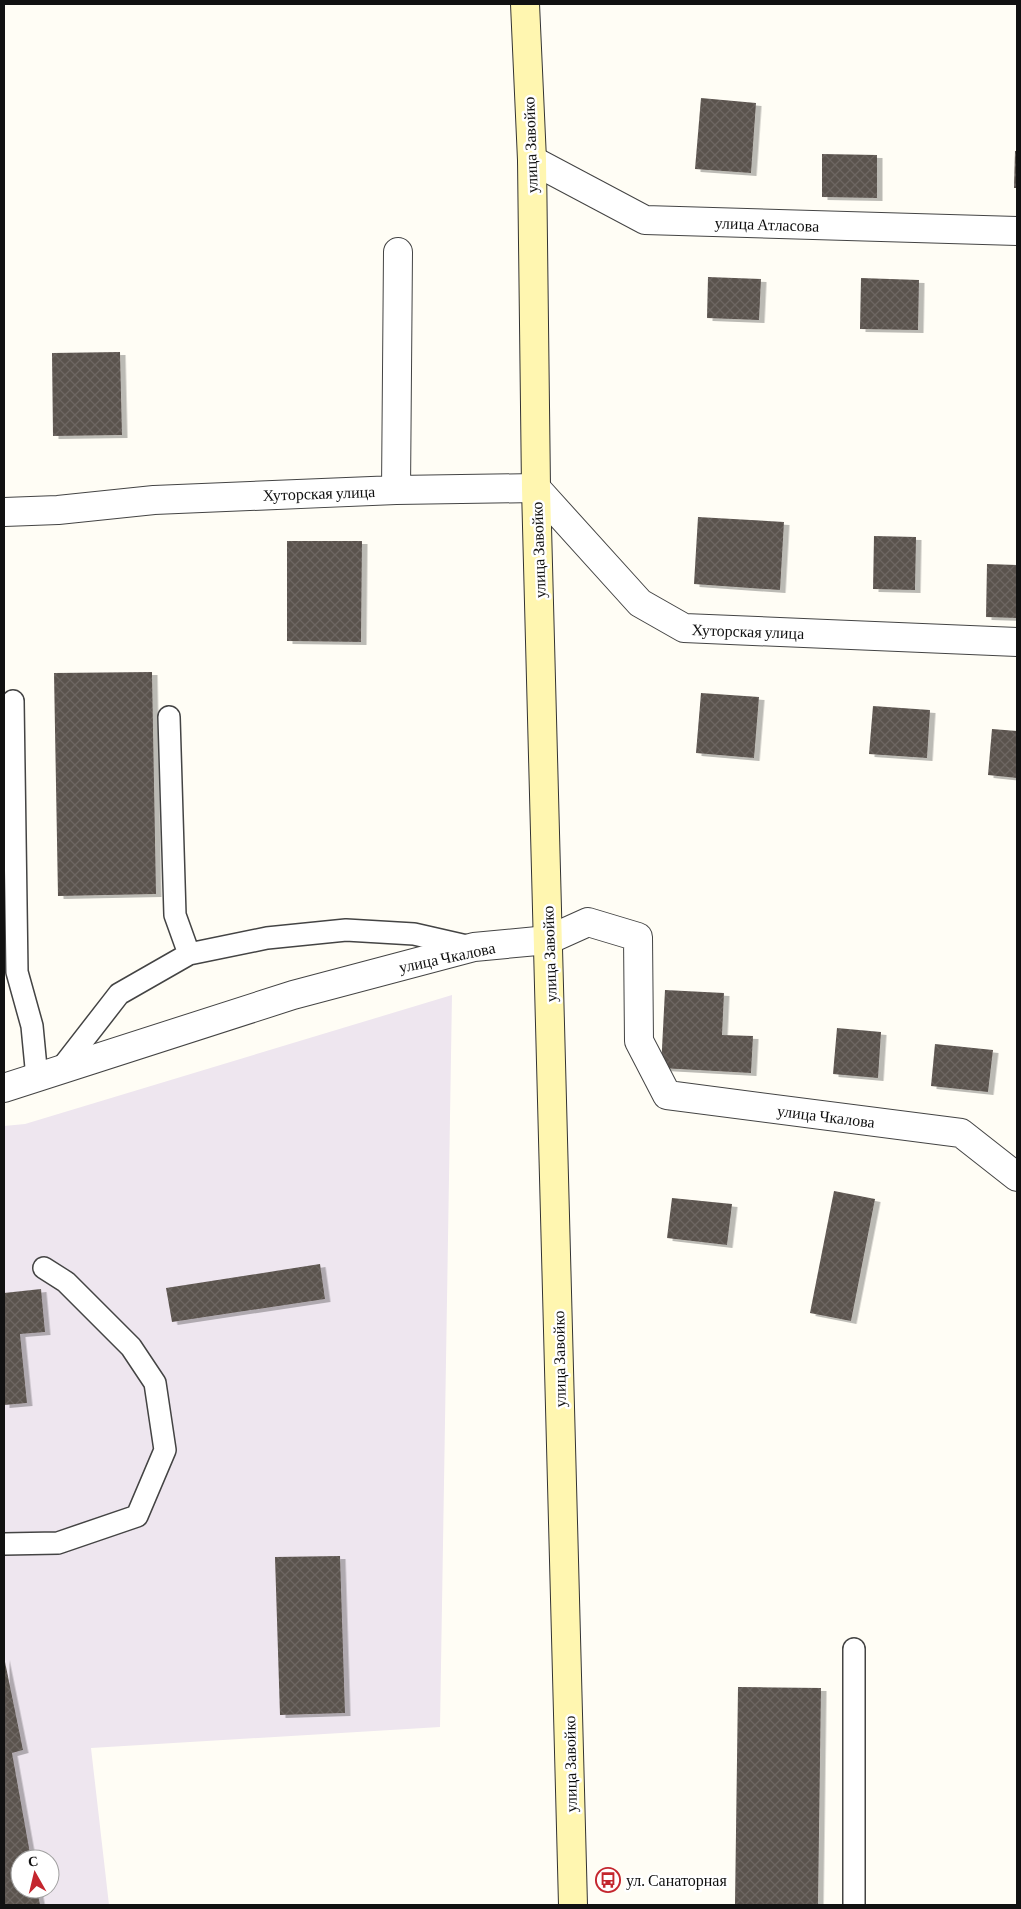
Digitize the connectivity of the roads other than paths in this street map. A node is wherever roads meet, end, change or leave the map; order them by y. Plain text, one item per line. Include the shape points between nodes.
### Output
1 (525, 4) edge
2 (532, 160) junction
3 (1017, 231) edge
4 (398, 252) dead end
5 (536, 488) junction
6 (396, 490) junction
7 (4, 512) edge
8 (1017, 642) edge
9 (13, 701) dead end
10 (169, 717) dead end
11 (548, 940) junction
12 (474, 947) junction
13 (190, 954) junction
14 (48, 1074) junction
15 (4, 1088) edge
16 (1017, 1177) edge
17 (44, 1268) dead end
18 (4, 1544) edge
19 (854, 1649) dead end
20 (573, 1905) edge
21 (854, 1905) edge

1 - 2 main road, улица Завойко
2 - 3 street, улица Атласова via 646,220
2 - 5 main road, улица Завойко
4 - 6 street, Хуторская улица
5 - 6 street
5 - 8 street, Хуторская улица via 640,603 684,628
5 - 11 main road, улица Завойко
6 - 7 street, Хуторская улица via 154,500
9 - 14 lane via 17,972
10 - 13 lane via 175,915
11 - 12 street, улица Чкалова
11 - 16 street, улица Чкалова via 588,922 638,937 639,1041 667,1095 961,1133
11 - 20 main road, улица Завойко
12 - 13 lane via 414,934 346,930 267,938
12 - 14 street, улица Чкалова via 293,995
13 - 14 lane via 119,994
14 - 15 street, улица Чкалова
17 - 18 lane via 66,1282 131,1347 155,1383 164,1450 137,1516 58,1543
19 - 21 lane

